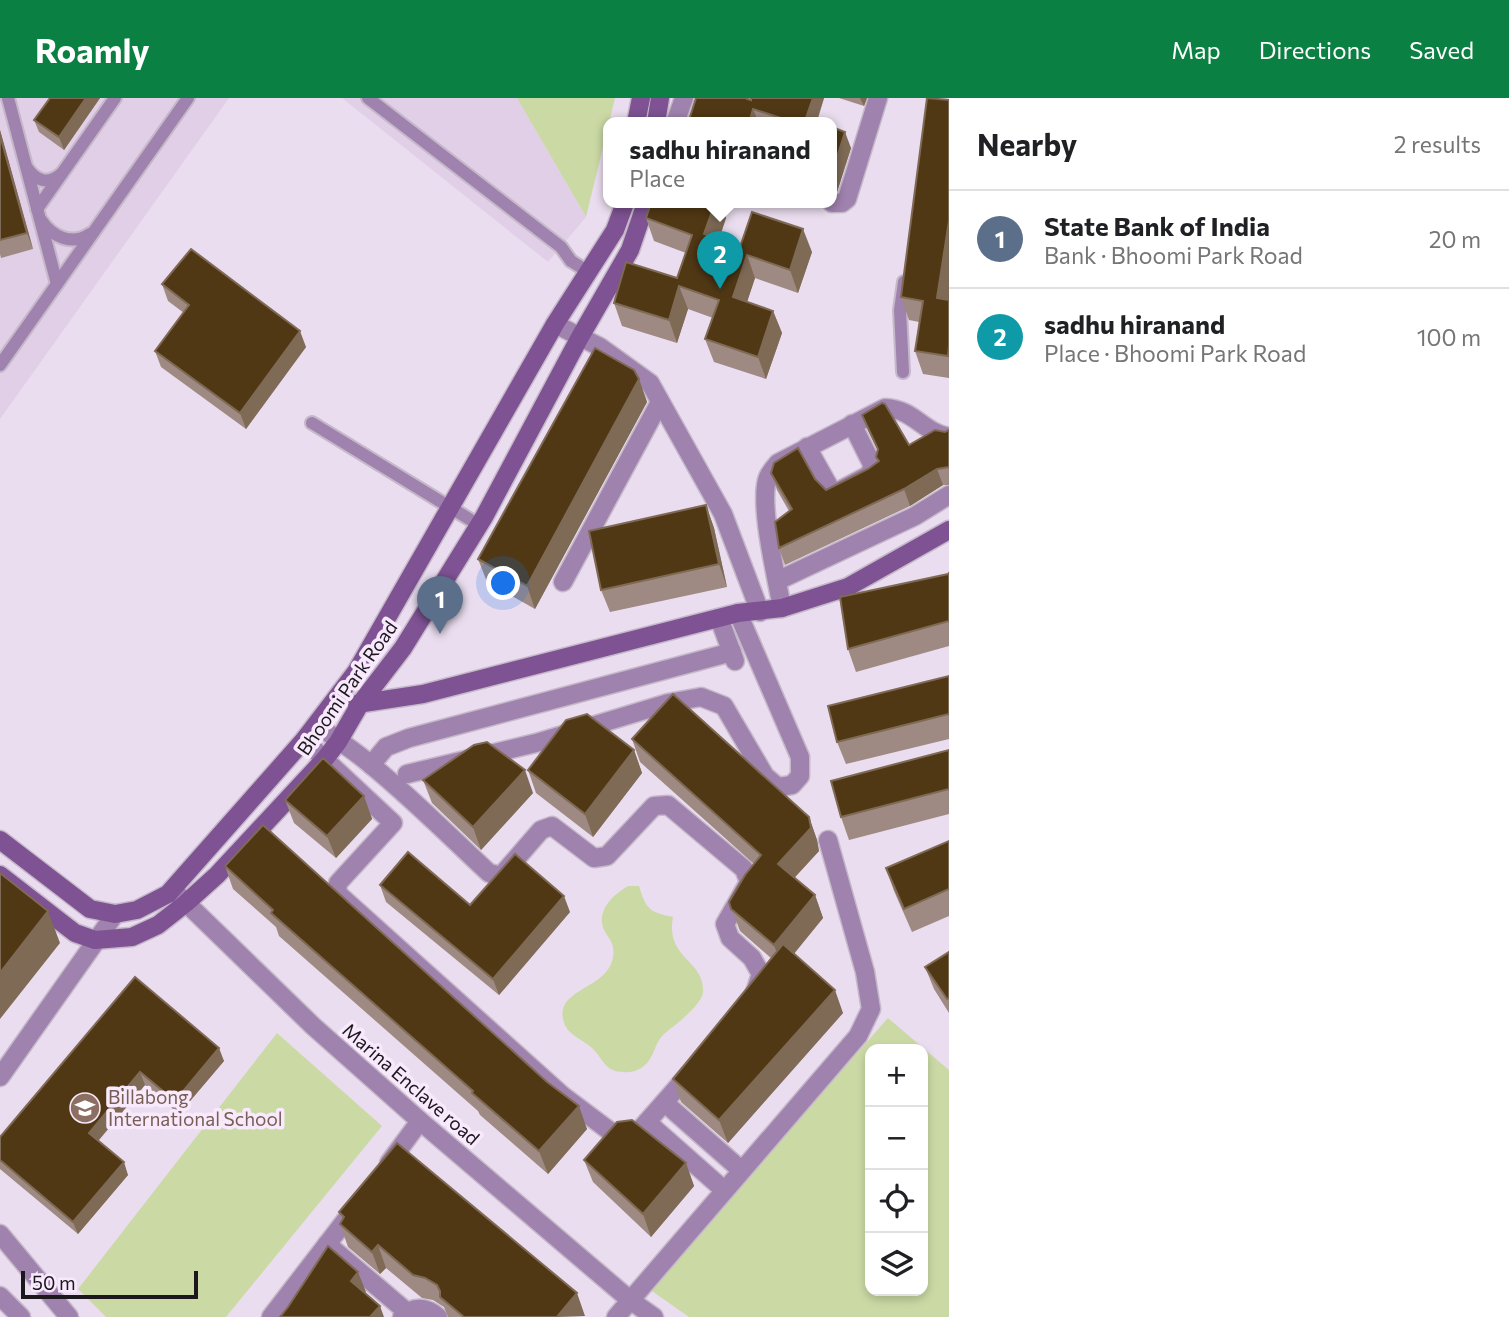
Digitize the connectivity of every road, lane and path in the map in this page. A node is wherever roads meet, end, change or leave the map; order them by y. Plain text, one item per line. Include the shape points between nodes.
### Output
1 (8, 98) edge
2 (114, 98) edge
3 (188, 98) edge
4 (368, 98) edge
5 (641, 98) edge
6 (660, 98) edge
7 (684, 98) edge
8 (878, 98) edge
9 (637, 117) edge
10 (657, 117) edge
11 (677, 117) edge
12 (25, 165) junction
13 (61, 174) junction
14 (837, 203) edge
15 (623, 208) edge
16 (644, 208) edge
17 (38, 213) junction
18 (95, 230) junction
19 (608, 240) junction
20 (630, 250) junction
21 (905, 269) edge
22 (587, 271) junction
23 (57, 284) junction
24 (555, 324) junction
25 (580, 337) junction
26 (0, 365) edge
27 (904, 372) dead end
28 (660, 402) junction
29 (312, 422) dead end
30 (852, 424) junction
31 (949, 437) edge
32 (807, 447) junction
33 (949, 495) edge
34 (450, 507) junction
35 (479, 525) junction
36 (949, 530) edge
37 (608, 540) edge
38 (582, 546) junction
39 (777, 581) junction
40 (563, 582) dead end
41 (782, 608) junction
42 (760, 612) junction
43 (738, 613) junction
44 (719, 618) junction
45 (360, 704) junction
46 (329, 707) junction
47 (317, 723) junction
48 (304, 740) junction
49 (338, 743) junction
50 (324, 761) junction
51 (371, 765) junction
52 (407, 774) dead end
53 (413, 802) junction
54 (393, 822) junction
55 (0, 840) edge
56 (828, 840) dead end
57 (0, 875) edge
58 (170, 892) junction
59 (187, 904) junction
60 (115, 914) junction
61 (95, 940) junction
62 (745, 1007) edge
63 (698, 1065) edge
64 (0, 1077) edge
65 (665, 1103) junction
66 (420, 1121) junction
67 (647, 1122) junction
68 (741, 1170) junction
69 (724, 1190) junction
70 (0, 1234) edge
71 (327, 1244) junction
72 (0, 1296) edge
73 (630, 1300) junction
74 (405, 1314) edge
75 (21, 1317) edge
76 (69, 1317) edge
77 (271, 1317) edge
78 (438, 1317) edge
79 (616, 1317) edge
80 (654, 1317) edge

1 - 12 lane
2 - 13 lane
3 - 18 lane
4 - 22 lane
5 - 9 main road
6 - 10 main road
7 - 11 street
8 - 14 street via 847,199
12 - 13 lane via 43,181
12 - 17 lane
13 - 17 lane
15 - 19 main road
16 - 20 main road, Bhoomi Park Road
17 - 18 lane via 49,231 65,240 82,239
17 - 23 lane
18 - 23 lane
19 - 20 main road
19 - 22 main road
20 - 25 main road, Bhoomi Park Road
21 - 27 lane via 900,310
22 - 24 main road
23 - 26 lane
24 - 25 street
24 - 34 main road
25 - 28 street via 650,383
25 - 35 main road, Bhoomi Park Road
28 - 38 street
28 - 42 street
29 - 34 lane
30 - 31 street via 885,408 900,409
30 - 32 street
30 - 32 street via 873,466 869,475 837,492 831,490
32 - 39 street via 778,463 768,477 766,512
33 - 39 street via 915,516
34 - 35 lane
34 - 46 main road via 356,672
35 - 45 main road, Bhoomi Park Road via 402,648
36 - 41 main road via 848,587
37 - 38 street
38 - 40 street
39 - 41 street
41 - 42 main road
42 - 43 main road
43 - 44 main road
43 - 52 street via 800,757 800,776 792,785 778,787 765,776 723,706 701,697
44 - 45 main road via 423,694
44 - 51 street via 734,657 409,738 386,747
45 - 46 main road
45 - 49 main road, Bhoomi Park Road
46 - 47 main road
47 - 48 main road
47 - 49 street
48 - 50 street
48 - 58 main road
49 - 50 main road, Bhoomi Park Road
49 - 51 street
50 - 54 street
50 - 59 main road, Bhoomi Park Road
51 - 53 street
53 - 54 street
53 - 62 street via 489,873 501,876 541,830 552,826 594,858 607,856 654,806 668,805 744,869 749,882 725,924 730,938 752,958 761,974
54 - 67 street via 338,883 337,893 563,1096 615,1135 639,1131
55 - 60 main road via 90,909
56 - 68 street via 872,1009 858,1036
57 - 61 main road via 75,933
58 - 59 street, Marina Enclave road
58 - 60 main road via 137,910
59 - 61 main road, Bhoomi Park Road via 132,937
59 - 66 street, Marina Enclave road
60 - 61 street
61 - 64 street
63 - 65 street
65 - 67 street
65 - 68 street
66 - 71 street
66 - 73 street, Marina Enclave road
67 - 69 street
68 - 69 street
69 - 73 street
70 - 76 street
71 - 74 street
71 - 77 street
72 - 75 street
73 - 79 street
73 - 80 street, Marina Enclave road
74 - 78 street via 416,1308

